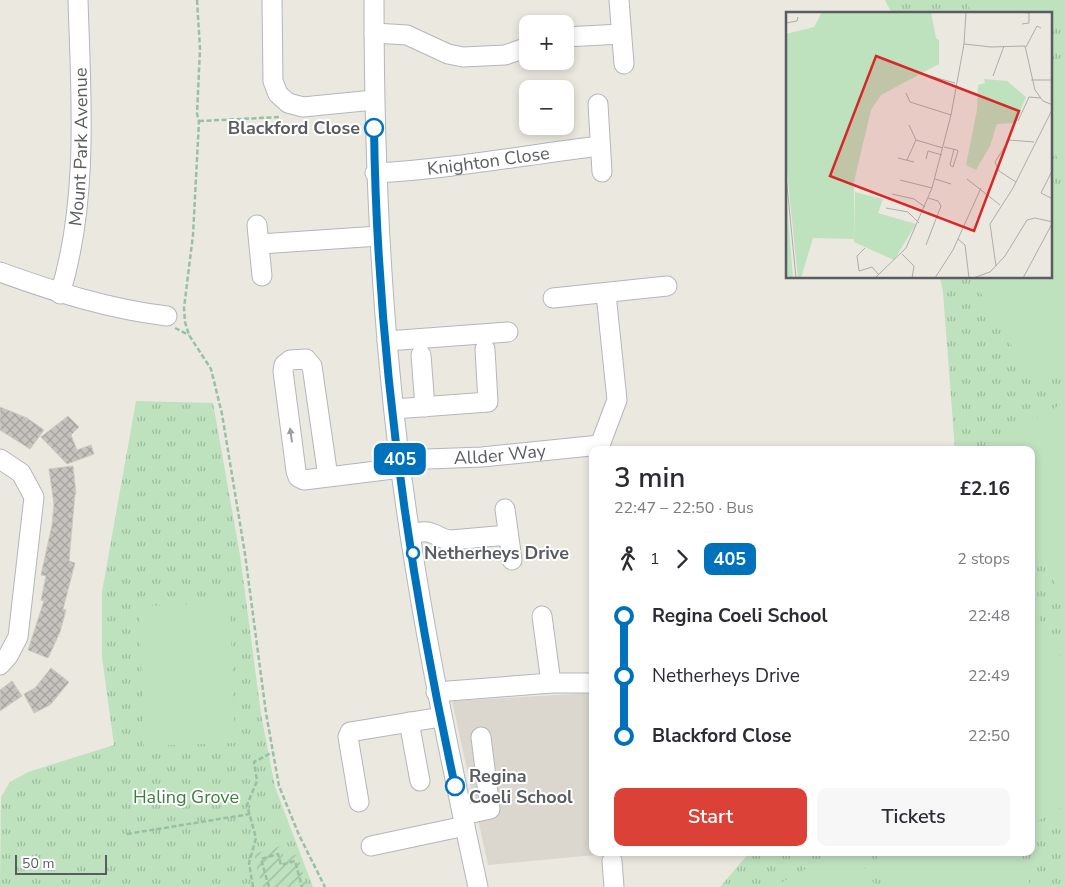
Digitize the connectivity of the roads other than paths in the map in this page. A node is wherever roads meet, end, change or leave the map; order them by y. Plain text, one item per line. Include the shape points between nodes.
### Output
1 (78, 0) edge
2 (272, 0) edge
3 (374, 0) edge
4 (619, 0) edge
5 (374, 33) junction
6 (621, 34) junction
7 (574, 37) edge
8 (519, 50) edge
9 (624, 64) dead end
10 (374, 100) junction
11 (598, 104) dead end
12 (600, 146) junction
13 (602, 172) dead end
14 (375, 174) junction
15 (257, 225) dead end
16 (379, 236) junction
17 (260, 244) junction
18 (0, 272) edge
19 (262, 276) dead end
20 (667, 286) dead end
21 (60, 294) junction
22 (606, 294) junction
23 (553, 298) dead end
24 (167, 316) dead end
25 (508, 332) dead end
26 (387, 341) junction
27 (485, 348) dead end
28 (421, 355) dead end
29 (425, 407) junction
30 (394, 409) junction
31 (602, 446) edge
32 (589, 448) edge
33 (0, 459) edge
34 (400, 464) junction
35 (328, 476) junction
36 (505, 509) dead end
37 (410, 534) junction
38 (508, 535) junction
39 (512, 560) dead end
40 (542, 616) dead end
41 (0, 665) edge
42 (551, 683) junction
43 (589, 683) edge
44 (436, 692) junction
45 (441, 717) junction
46 (409, 722) junction
47 (481, 737) dead end
48 (420, 780) dead end
49 (359, 802) dead end
50 (464, 821) junction
51 (371, 846) dead end
52 (612, 861) dead end
53 (478, 887) edge
54 (614, 887) edge

1 - 21 street, Mount Park Avenue via 77,211 70,263
2 - 10 street via 273,80 278,94 288,103 303,107
3 - 5 street
4 - 6 street
5 - 8 street via 407,34 448,54 463,57 504,55
5 - 10 street
6 - 7 street
6 - 9 street
10 - 14 street
11 - 12 street
12 - 13 street
12 - 14 street, Knighton Close via 461,166
14 - 16 street
15 - 17 street
16 - 17 street
16 - 26 street
17 - 19 street
18 - 21 street
20 - 22 street
21 - 24 street via 131,312
22 - 23 street
22 - 31 street via 617,400
25 - 26 street
26 - 30 street
27 - 29 street via 488,402
28 - 29 street
29 - 30 street
30 - 34 street
32 - 34 street, Allder Way
33 - 41 street via 21,473 34,497 18,637
34 - 35 street
34 - 37 street
35 -> 35 street via 304,480 296,471 283,371 290,360 306,359 312,364
36 - 38 street
37 - 38 street via 433,533 443,540
37 - 44 street
38 - 39 street
40 - 42 street
42 - 43 street
42 - 44 street
44 - 45 street
45 - 46 street
45 - 50 street
46 - 48 street
46 - 49 street via 350,732
47 - 50 street via 490,809
50 - 51 street
50 - 53 street
52 - 54 street

